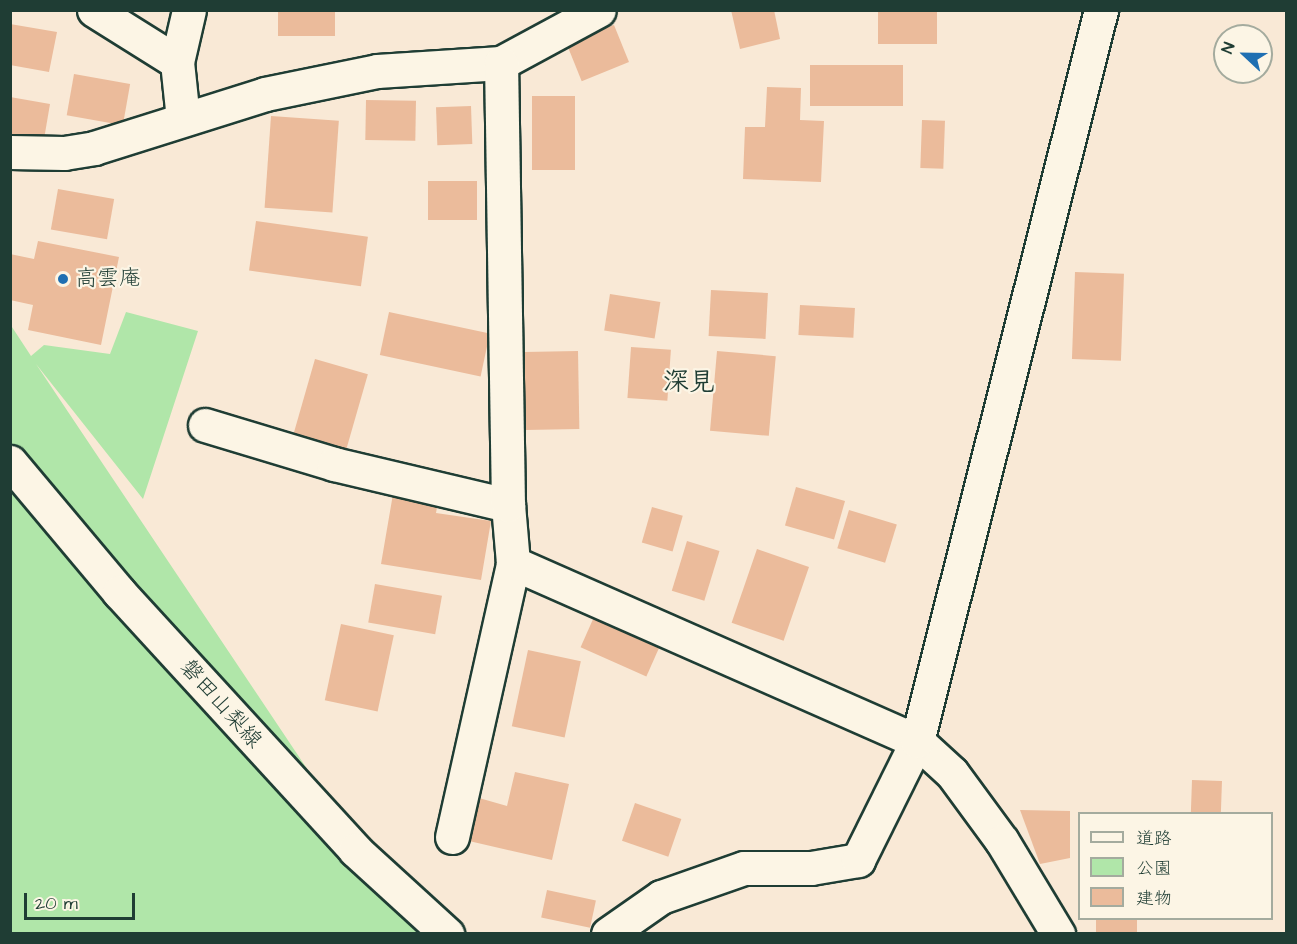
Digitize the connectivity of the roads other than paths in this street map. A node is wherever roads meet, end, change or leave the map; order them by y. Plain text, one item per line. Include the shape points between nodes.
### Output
1 (94, 10) edge
2 (189, 10) edge
3 (599, 10) edge
4 (1101, 10) edge
5 (177, 62) junction
6 (501, 63) junction
7 (183, 119) junction
8 (10, 152) edge
9 (205, 425) dead end
10 (10, 462) edge
11 (508, 505) junction
12 (513, 563) junction
13 (917, 741) junction
14 (452, 837) dead end
15 (447, 933) edge
16 (608, 933) edge
17 (1058, 933) edge

1 - 5 street
2 - 5 street
3 - 6 street
4 - 13 street
5 - 7 street
6 - 7 street via 376,71 265,94
6 - 11 street
7 - 8 street via 94,148 64,153
9 - 11 street via 334,464
10 - 15 street, 磐田山梨線 via 119,592 347,842
11 - 12 street
12 - 13 street
12 - 14 street
13 - 16 street via 858,860 811,868 744,867 661,897
13 - 17 street via 952,773 996,832

